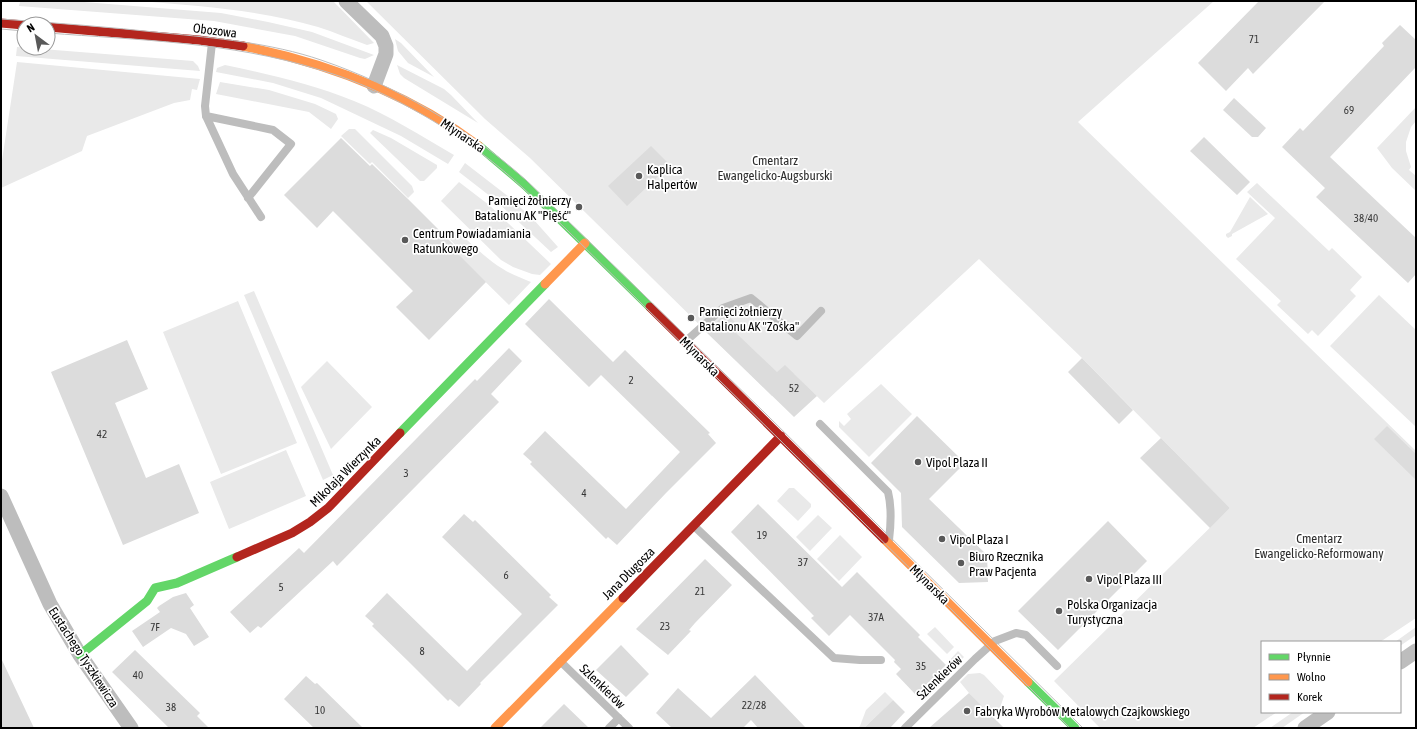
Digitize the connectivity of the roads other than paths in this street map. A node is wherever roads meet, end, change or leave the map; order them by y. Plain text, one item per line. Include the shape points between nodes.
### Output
1 (346, 1) edge
2 (1, 24) edge
3 (16, 25) edge
4 (56, 28) edge
5 (212, 42) junction
6 (374, 86) junction
7 (206, 116) junction
8 (248, 198) junction
9 (261, 217) dead end
10 (585, 243) junction
11 (822, 311) dead end
12 (686, 342) junction
13 (820, 424) dead end
14 (781, 436) junction
15 (1, 496) edge
16 (694, 525) junction
17 (889, 543) junction
18 (990, 644) junction
19 (1416, 651) edge
20 (80, 655) junction
21 (881, 660) dead end
22 (560, 661) junction
23 (1401, 661) edge
24 (1057, 666) dead end
25 (1327, 713) edge
26 (619, 718) junction
27 (131, 728) edge
28 (495, 728) edge
29 (609, 728) edge
30 (629, 728) edge
31 (905, 728) edge
32 (1075, 728) edge
33 (1305, 728) edge

1 - 6 street via 382,36 386,46 386,54
2 - 3 street
4 - 5 street, Obozowa
5 - 6 street, Obozowa via 285,56
5 - 7 lane
6 - 10 street, Młynarska via 415,106 477,144
7 - 8 lane via 233,174
7 - 8 lane via 273,130 291,144
8 - 9 lane
10 - 12 street, Młynarska
10 - 20 street, Mikołaja Wierzynka via 328,508 292,533 177,583 155,588 147,601
11 - 12 lane via 797,336 751,298 723,308
12 - 14 street, Młynarska
13 - 17 lane via 888,492 891,520
14 - 16 street, Jana Długosza
14 - 17 street, Młynarska
15 - 20 street, Eustachego Tyszkiewicza via 50,604
16 - 21 lane via 834,658
16 - 22 street, Jana Długosza
17 - 18 street, Młynarska
18 - 24 lane via 1022,633
18 - 31 lane, Szlenkierów
18 - 32 street, Młynarska
19 - 23 street
20 - 27 street, Eustachego Tyszkiewicza
22 - 26 lane, Szlenkierów
22 - 28 street, Jana Długosza
25 - 33 street
26 - 29 lane
26 - 30 lane, Szlenkierów

